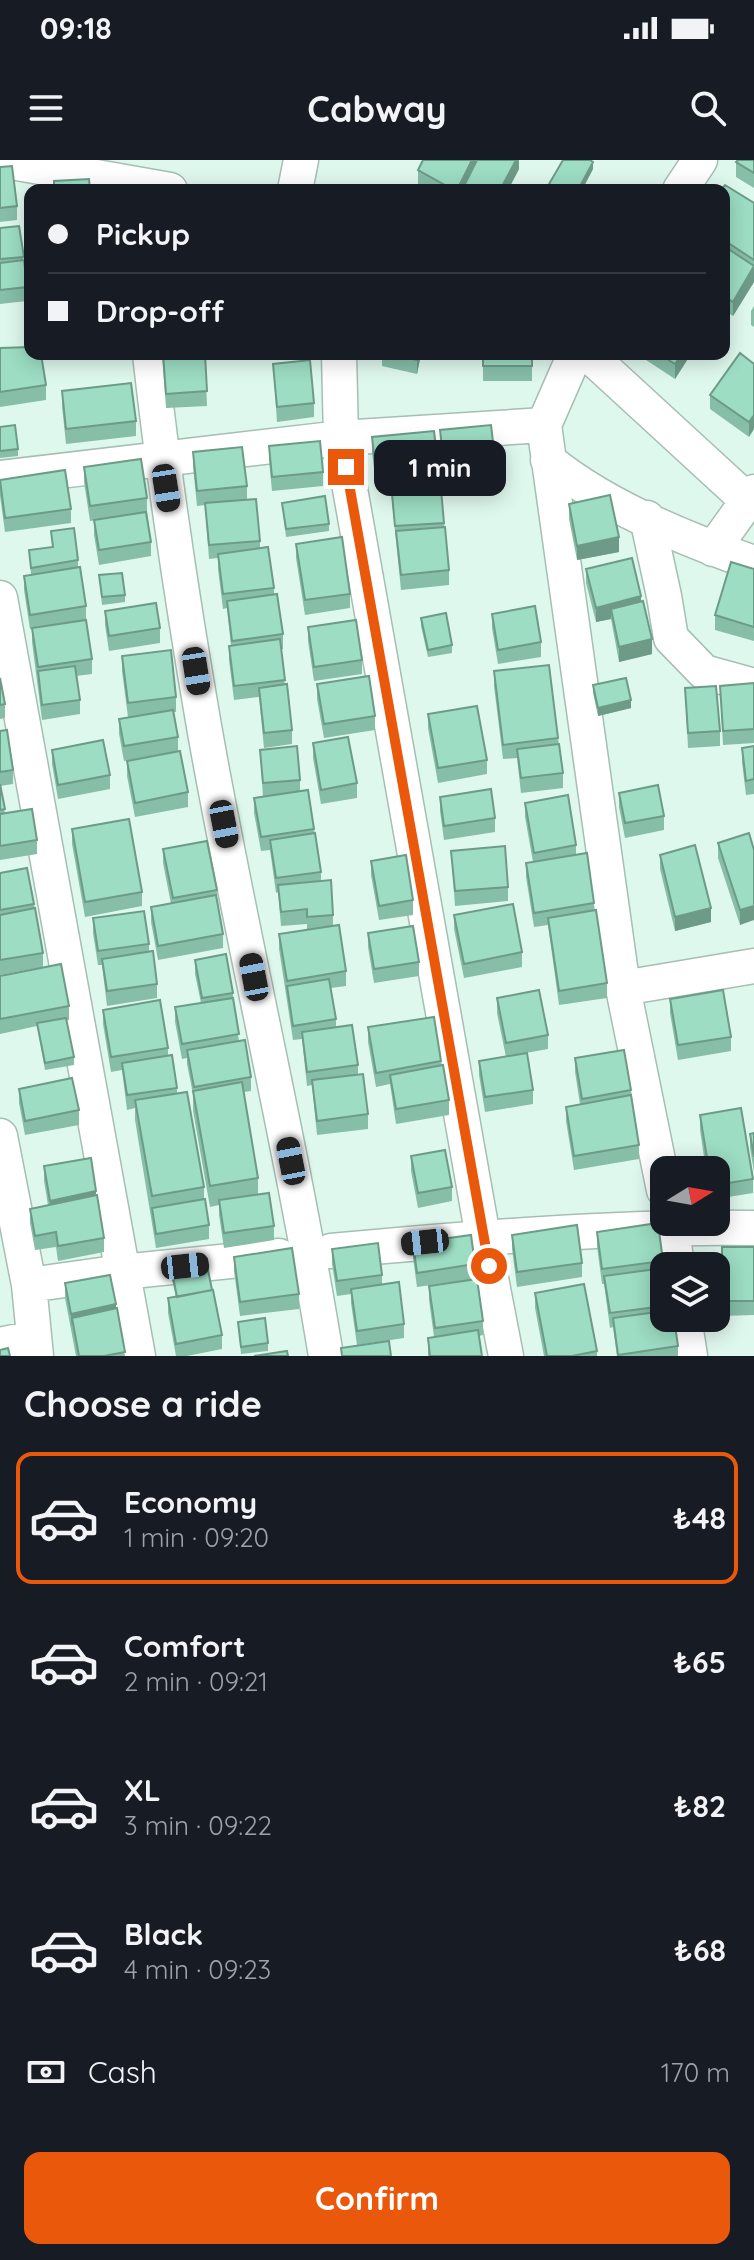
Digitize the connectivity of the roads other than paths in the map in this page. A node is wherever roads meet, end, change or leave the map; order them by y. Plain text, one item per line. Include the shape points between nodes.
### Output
1 (0, 160) edge
2 (301, 160) edge
3 (700, 160) edge
4 (130, 184) edge
5 (296, 184) edge
6 (684, 184) edge
7 (151, 360) edge
8 (339, 360) edge
9 (572, 360) edge
10 (595, 360) edge
11 (544, 425) junction
12 (341, 438) junction
13 (161, 457) junction
14 (548, 460) junction
15 (0, 478) edge
16 (751, 496) edge
17 (647, 518) junction
18 (713, 549) junction
19 (754, 563) edge
20 (0, 598) edge
21 (754, 686) edge
22 (754, 966) edge
23 (623, 988) junction
24 (0, 1136) edge
25 (657, 1156) edge
26 (650, 1225) edge
27 (730, 1227) edge
28 (754, 1228) edge
29 (483, 1237) junction
30 (309, 1253) junction
31 (122, 1272) junction
32 (29, 1285) junction
33 (686, 1332) edge
34 (0, 1345) edge
35 (35, 1347) edge
36 (138, 1356) edge
37 (326, 1356) edge
38 (506, 1356) edge
39 (690, 1356) edge

1 - 4 street
2 - 5 street
3 - 6 street
7 - 13 street
8 - 12 street
9 - 11 street
10 - 16 street
11 - 12 street
11 - 14 street
12 - 13 street
12 - 29 street
13 - 15 street
13 - 30 street via 205,732
14 - 17 street via 572,479
14 - 23 street
16 - 18 street
17 - 18 street
17 - 21 street via 671,638 704,672
18 - 19 street
20 - 31 street
22 - 23 street
23 - 25 street
24 - 32 street
26 - 29 street
27 - 28 street
29 - 30 street
29 - 38 street
30 - 31 street
30 - 37 street
31 - 32 street
31 - 36 street
32 - 35 street
33 - 39 street
34 - 35 street

